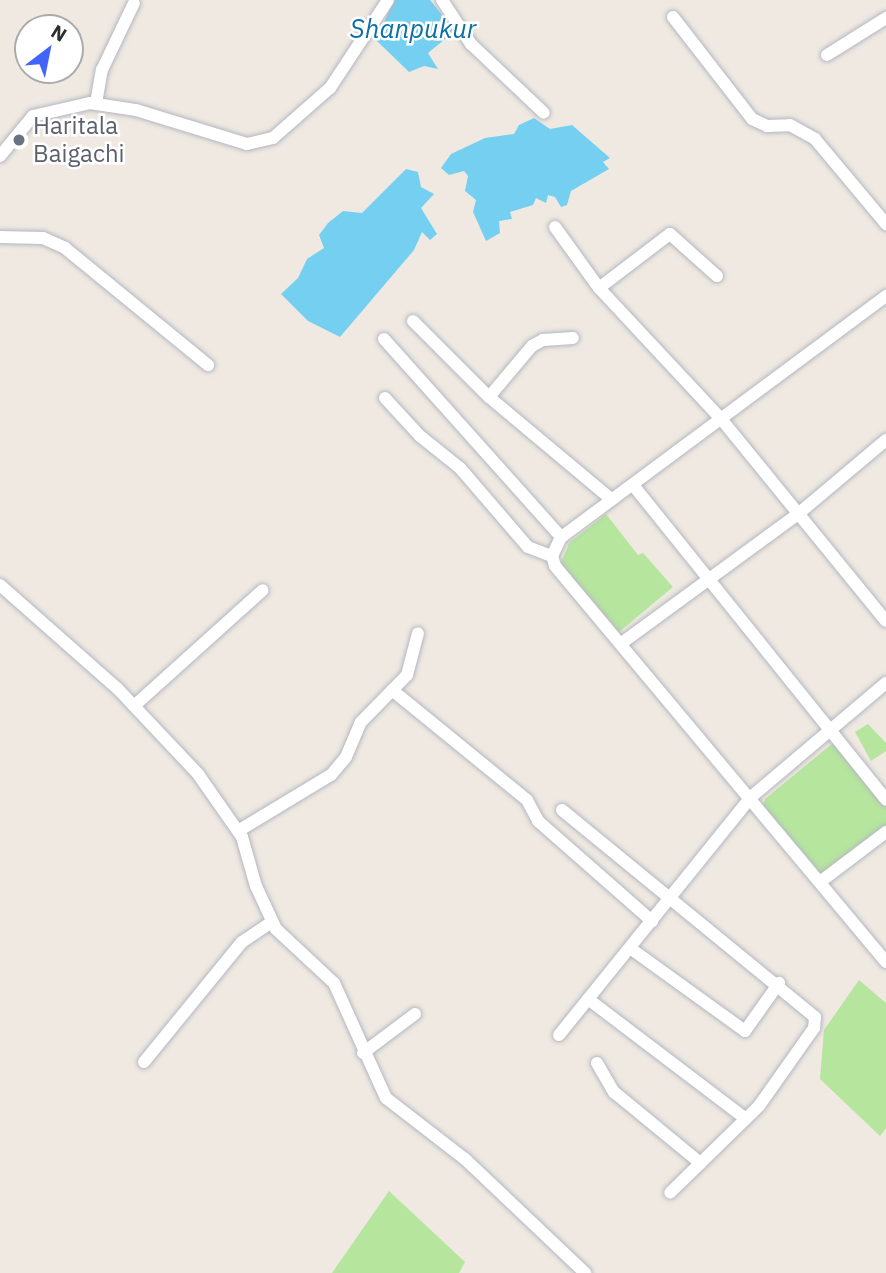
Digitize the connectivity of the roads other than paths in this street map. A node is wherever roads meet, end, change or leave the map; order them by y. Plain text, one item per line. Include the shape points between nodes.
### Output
1 (388, 0) edge
2 (442, 0) edge
3 (134, 3) dead end
4 (674, 17) dead end
5 (886, 18) edge
6 (827, 55) dead end
7 (96, 103) junction
8 (544, 113) dead end
9 (0, 130) edge
10 (15, 135) junction
11 (0, 156) edge
12 (886, 224) edge
13 (555, 227) dead end
14 (0, 237) edge
15 (717, 276) dead end
16 (600, 288) junction
17 (886, 296) edge
18 (413, 321) dead end
19 (573, 338) dead end
20 (384, 339) dead end
21 (208, 365) dead end
22 (489, 397) junction
23 (385, 398) dead end
24 (722, 420) junction
25 (886, 440) edge
26 (633, 485) junction
27 (612, 500) junction
28 (798, 514) junction
29 (561, 537) junction
30 (552, 556) junction
31 (707, 581) junction
32 (0, 585) edge
33 (263, 590) dead end
34 (886, 621) edge
35 (418, 633) dead end
36 (623, 642) junction
37 (886, 683) edge
38 (391, 690) junction
39 (134, 706) junction
40 (829, 731) junction
41 (751, 797) junction
42 (886, 800) edge
43 (562, 810) dead end
44 (238, 831) junction
45 (886, 832) edge
46 (820, 882) junction
47 (668, 901) junction
48 (652, 921) junction
49 (272, 922) junction
50 (630, 948) junction
51 (886, 962) edge
52 (779, 983) junction
53 (589, 999) junction
54 (415, 1014) dead end
55 (559, 1035) dead end
56 (363, 1054) junction
57 (144, 1062) dead end
58 (597, 1063) dead end
59 (746, 1119) junction
60 (700, 1163) junction
61 (670, 1193) dead end
62 (585, 1273) edge

1 - 7 street via 330,88 272,138 258,144
2 - 8 street via 471,44
3 - 7 street via 108,54
4 - 12 street via 752,119 767,126 790,125 815,139
5 - 6 street
7 - 10 street via 41,113
9 - 10 street
10 - 11 street
13 - 16 street
14 - 21 street via 43,238 65,248
15 - 16 street via 670,234
16 - 24 street
17 - 24 street
18 - 22 street
19 - 22 street via 543,340 532,346
20 - 29 street
22 - 27 street
23 - 30 street via 420,436 460,468 528,547
24 - 26 street
24 - 28 street
25 - 28 street
26 - 27 street
26 - 31 street
27 - 29 street
28 - 31 street
28 - 34 street
29 - 30 street
30 - 36 street via 555,566
31 - 36 street
31 - 40 street
32 - 39 street
33 - 39 street
35 - 38 street via 410,668
36 - 41 street
37 - 40 street
38 - 44 street via 361,722 346,757 331,775
38 - 48 street via 527,800 538,821
39 - 44 street via 191,766
40 - 41 street
40 - 42 street
41 - 46 street
41 - 47 street
43 - 47 street
44 - 49 street
45 - 46 street
46 - 51 street
47 - 48 street
47 - 52 street
48 - 50 street
49 - 56 street via 334,983
49 - 57 street via 242,942
50 - 52 street via 745,1031
50 - 53 street
52 - 59 street via 812,1010 816,1024
53 - 55 street
53 - 59 street
54 - 56 street
56 - 62 street via 386,1098 466,1159
58 - 60 street via 614,1092
59 - 60 street
60 - 61 street

